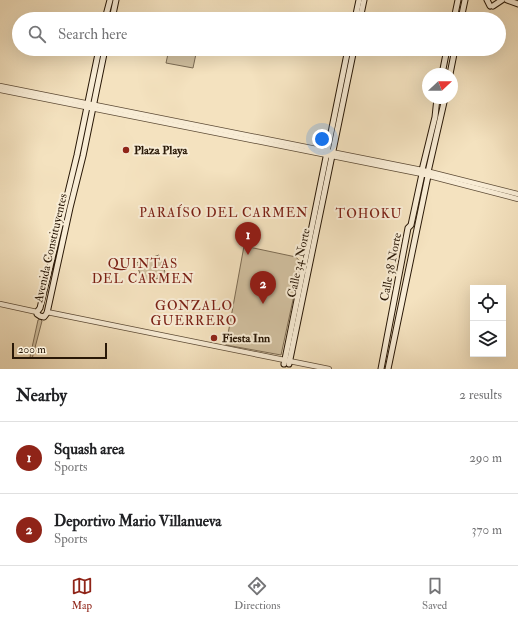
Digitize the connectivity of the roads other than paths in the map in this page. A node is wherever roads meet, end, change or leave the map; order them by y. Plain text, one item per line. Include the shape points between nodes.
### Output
1 (110, 0) edge
2 (116, 0) edge
3 (358, 0) edge
4 (364, 0) edge
5 (458, 0) edge
6 (465, 0) edge
7 (487, 0) edge
8 (502, 0) edge
9 (507, 0) edge
10 (515, 0) edge
11 (518, 1) edge
12 (518, 4) edge
13 (107, 12) edge
14 (113, 12) edge
15 (356, 12) edge
16 (361, 12) edge
17 (455, 12) edge
18 (462, 12) edge
19 (98, 56) edge
20 (103, 56) edge
21 (347, 56) edge
22 (352, 56) edge
23 (446, 56) edge
24 (454, 56) edge
25 (443, 68) edge
26 (451, 68) edge
27 (0, 86) edge
28 (0, 90) edge
29 (436, 104) edge
30 (443, 104) edge
31 (91, 106) junction
32 (329, 154) junction
33 (425, 173) junction
34 (518, 194) edge
35 (518, 199) edge
36 (0, 304) edge
37 (37, 312) junction
38 (47, 312) junction
39 (390, 326) junction
40 (396, 329) junction
41 (286, 362) junction
42 (329, 369) edge
43 (381, 369) edge
44 (388, 369) edge

1 - 13 main road
2 - 14 main road
3 - 15 main road
4 - 16 main road
5 - 17 main road
6 - 18 main road
7 - 8 main road via 491,6
9 - 12 main road
10 - 11 main road
19 - 31 main road, Avenida Constituyentes
20 - 31 main road, Avenida Constituyentes
21 - 32 main road, Calle 34 Norte
22 - 32 main road, Calle 34 Norte
23 - 25 main road
24 - 26 main road
27 - 31 street
28 - 31 street
29 - 33 main road, Calle 38 Norte
30 - 33 main road, Calle 38 Norte
31 - 32 street
31 - 32 street via 297,150
31 - 37 main road, Avenida Constituyentes
31 - 38 main road, Avenida Constituyentes via 83,156
32 - 33 street
32 - 41 main road, Calle 34 Norte
33 - 34 street
33 - 35 street
33 - 39 main road, Calle 38 Norte via 408,228
33 - 40 main road, Calle 38 Norte
36 - 37 street
37 - 38 main road, Avenida Constituyentes via 42,317
38 - 41 street
39 - 40 main road
39 - 43 main road, Calle 38 Norte
40 - 44 main road, Calle 38 Norte
41 - 42 street

